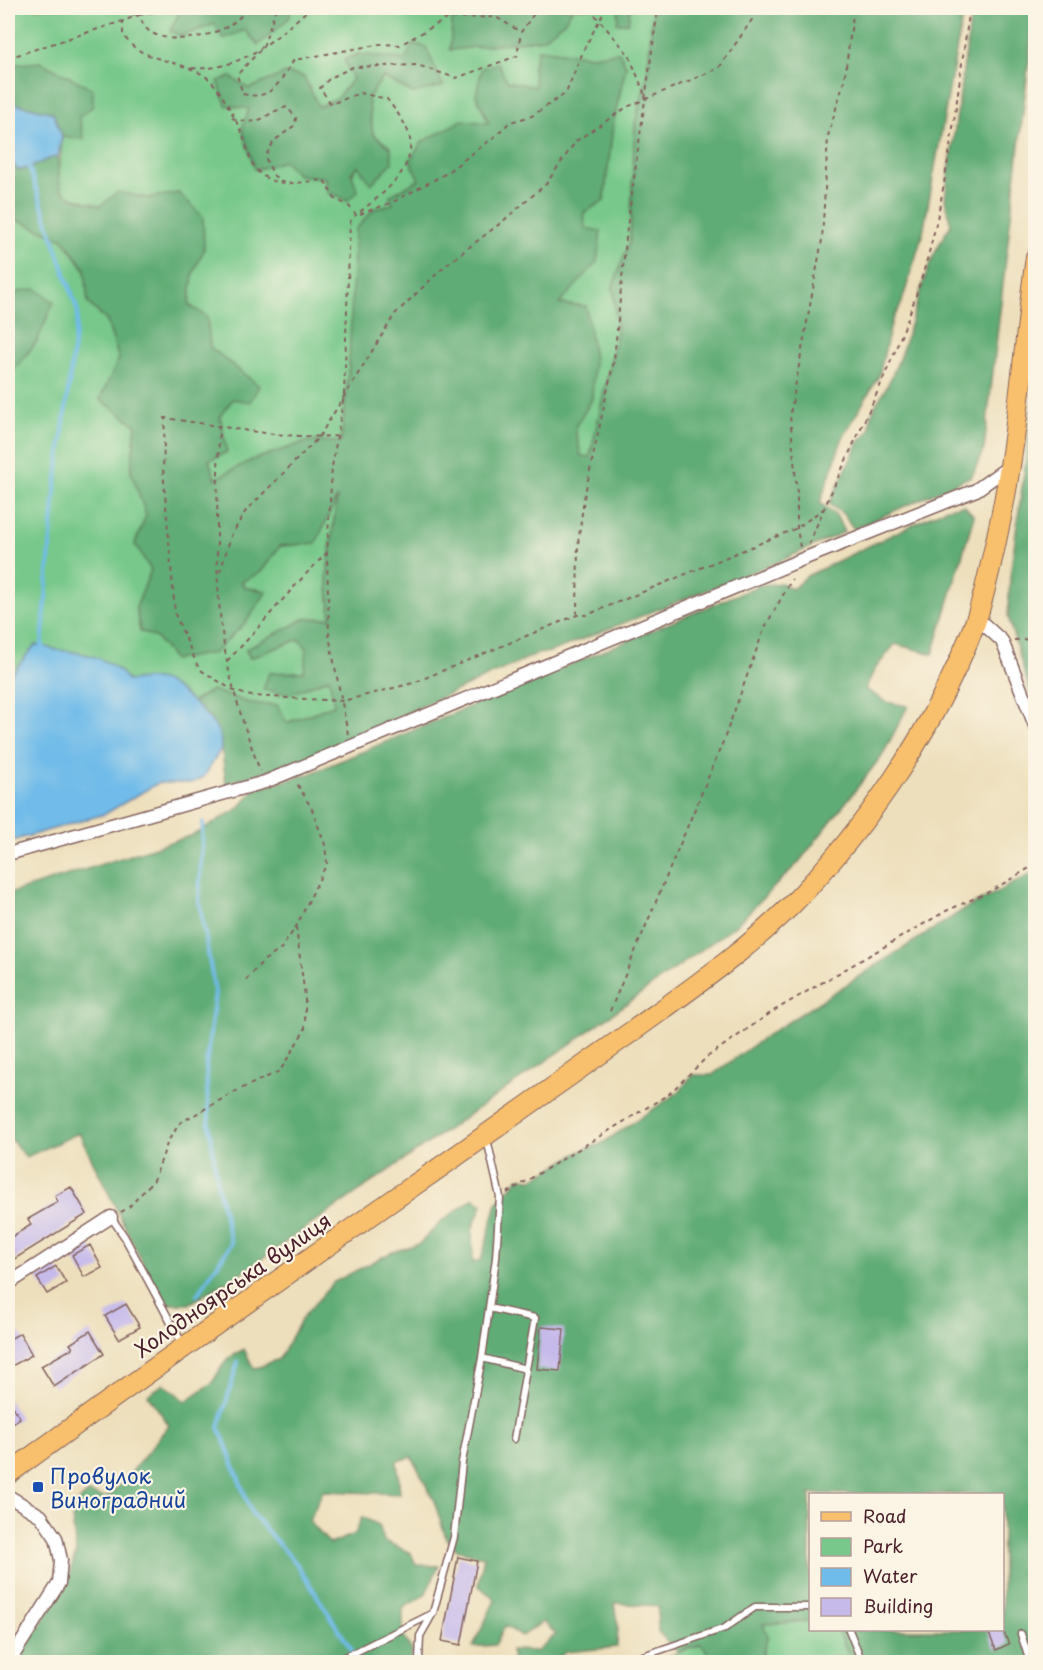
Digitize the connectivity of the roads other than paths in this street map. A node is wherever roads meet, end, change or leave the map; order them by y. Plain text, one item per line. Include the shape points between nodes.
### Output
1 (1035, 257) edge
2 (1010, 466) junction
3 (976, 618) junction
4 (1035, 728) edge
5 (8, 854) edge
6 (486, 1136) junction
7 (111, 1217) joint
8 (8, 1284) edge
9 (489, 1308) junction
10 (183, 1346) junction
11 (482, 1358) junction
12 (526, 1369) junction
13 (514, 1439) dead end
14 (8, 1474) edge
15 (8, 1496) edge
16 (809, 1607) edge
17 (433, 1613) junction
18 (850, 1631) edge
19 (1021, 1634) dead end
20 (9, 1662) edge
21 (335, 1662) edge
22 (419, 1662) edge
23 (625, 1662) edge
24 (862, 1662) edge
25 (1030, 1662) edge

1 - 2 main road, Холодноярська вулиця
2 - 3 main road, Холодноярська вулиця
2 - 5 street via 976,490 265,782
3 - 4 street via 1002,641
3 - 6 main road, Холодноярська вулиця via 946,687 893,781 802,895 732,957
6 - 9 lane via 500,1197
6 - 10 main road, Холодноярська вулиця
7 - 8 street
7 - 10 lane
9 - 11 lane
9 - 12 lane via 535,1318
10 - 14 main road, Холодноярська вулиця
11 - 12 lane
11 - 17 lane via 462,1462 454,1537
12 - 13 lane
15 - 20 street via 41,1516 56,1539 62,1560 59,1583
16 - 23 lane via 755,1607 725,1628
17 - 21 lane
17 - 22 lane via 420,1636
18 - 24 lane
19 - 25 lane

